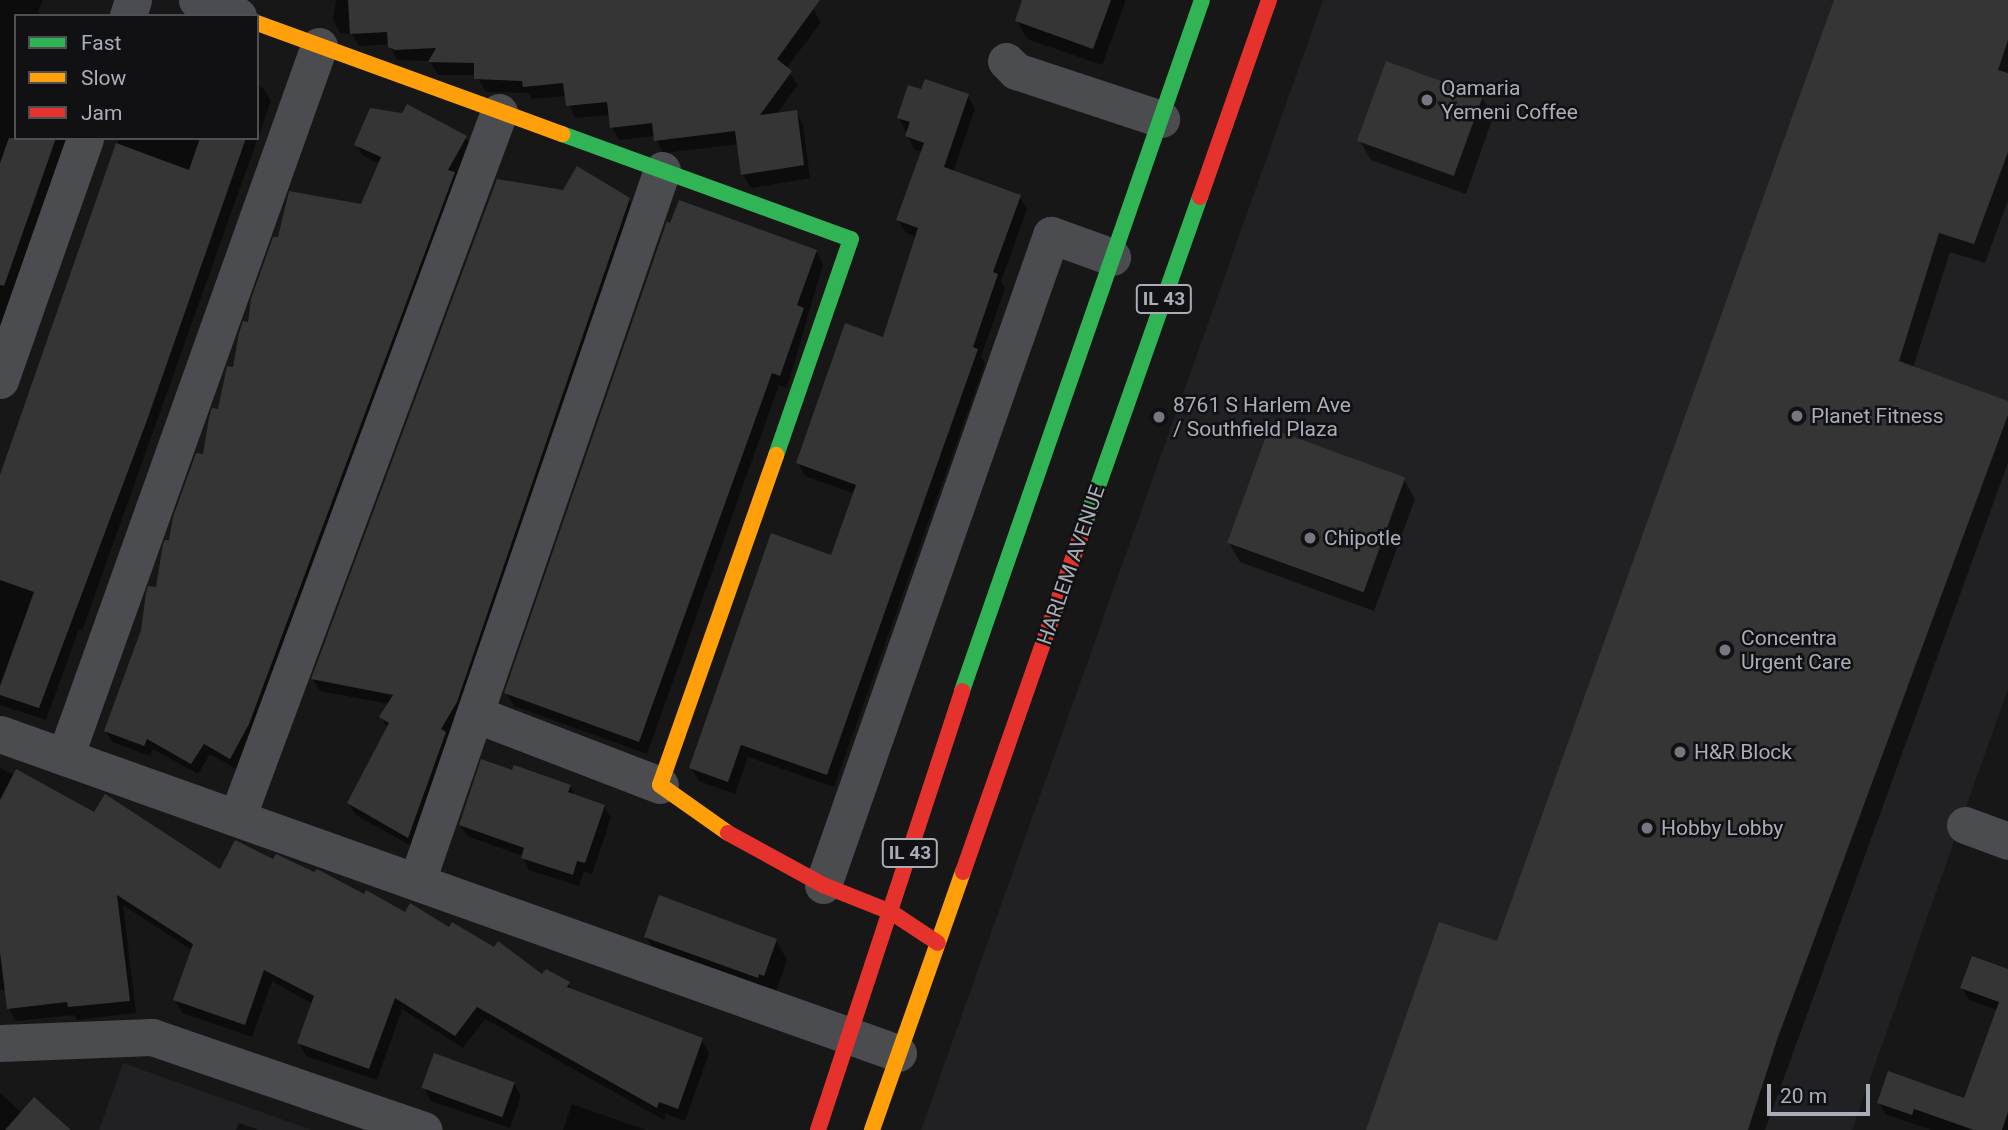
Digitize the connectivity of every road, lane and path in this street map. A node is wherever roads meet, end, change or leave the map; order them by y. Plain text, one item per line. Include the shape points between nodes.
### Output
1 (197, 0) edge
2 (1202, 0) edge
3 (1269, 0) edge
4 (233, 14) edge
5 (259, 24) edge
6 (319, 46) junction
7 (1006, 61) dead end
8 (499, 112) junction
9 (1161, 119) junction
10 (84, 140) edge
11 (662, 170) junction
12 (1112, 257) junction
13 (0, 380) edge
14 (475, 714) junction
15 (0, 734) edge
16 (65, 757) junction
17 (660, 785) junction
18 (237, 818) junction
19 (1965, 825) dead end
20 (2008, 841) edge
21 (417, 881) junction
22 (823, 885) junction
23 (891, 912) junction
24 (939, 943) junction
25 (850, 1034) junction
26 (0, 1043) edge
27 (898, 1053) junction
28 (423, 1130) edge
29 (818, 1130) edge
30 (872, 1130) edge

1 - 4 street
2 - 9 main road, IL 43
3 - 24 main road, HARLEM AVENUE / IL 43
5 - 6 main road
6 - 8 main road
6 - 16 street
7 - 9 street via 1016,71
8 - 11 main road
8 - 18 street
9 - 12 main road, IL 43
10 - 13 street
11 - 14 street
11 - 17 main road via 852,239
12 - 22 street via 1051,234
12 - 23 main road, IL 43 via 1000,576
14 - 17 street
14 - 21 street
15 - 16 street
16 - 18 street
17 - 22 main road via 729,834
18 - 21 street
19 - 20 street
21 - 25 street
22 - 23 main road
23 - 24 main road
23 - 25 main road, IL 43
24 - 27 main road, HARLEM AVENUE / IL 43
25 - 27 street
25 - 29 main road, IL 43
26 - 28 street via 152,1037
27 - 30 main road, HARLEM AVENUE / IL 43

